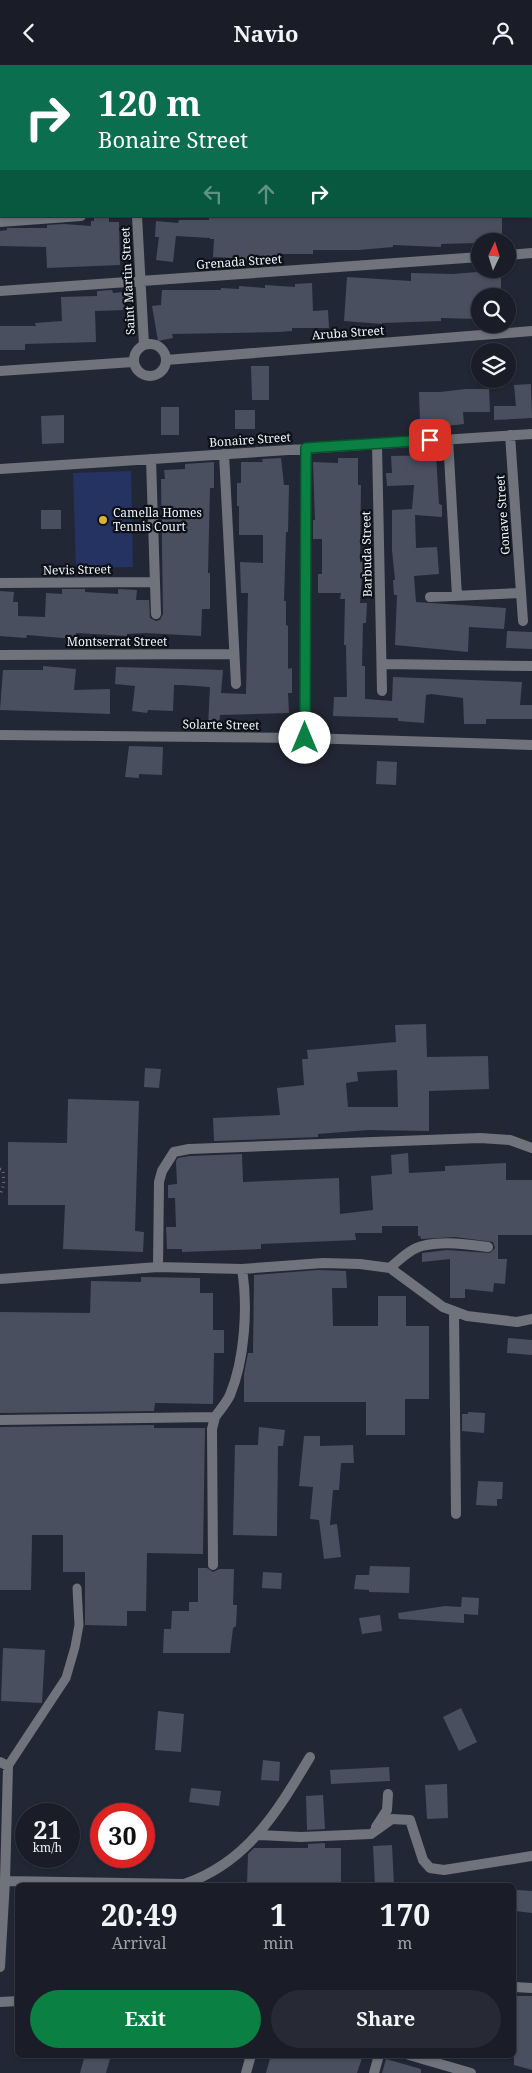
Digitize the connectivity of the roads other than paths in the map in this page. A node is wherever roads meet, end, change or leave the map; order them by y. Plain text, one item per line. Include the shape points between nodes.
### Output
1 (68, 217) edge
2 (137, 217) edge
3 (0, 222) edge
4 (532, 253) edge
5 (516, 254) edge
6 (471, 258) edge
7 (140, 282) junction
8 (0, 291) edge
9 (532, 331) edge
10 (144, 345) junction
11 (166, 360) junction
12 (134, 362) junction
13 (0, 371) edge
14 (532, 434) edge
15 (510, 435) junction
16 (448, 439) junction
17 (378, 444) junction
18 (306, 448) junction
19 (224, 454) junction
20 (151, 459) junction
21 (0, 469) edge
22 (155, 582) junction
23 (0, 583) edge
24 (521, 593) junction
25 (457, 596) junction
26 (430, 597) dead end
27 (156, 614) dead end
28 (523, 621) dead end
29 (234, 654) junction
30 (0, 655) edge
31 (382, 664) junction
32 (532, 666) edge
33 (236, 684) dead end
34 (382, 691) dead end
35 (0, 735) edge
36 (305, 738) junction
37 (532, 745) edge
38 (532, 1148) edge
39 (488, 1247) dead end
40 (158, 1267) junction
41 (390, 1268) junction
42 (242, 1269) junction
43 (0, 1279) edge
44 (454, 1311) junction
45 (532, 1319) edge
46 (215, 1417) junction
47 (0, 1420) edge
48 (456, 1513) dead end
49 (213, 1565) dead end
50 (77, 1589) dead end
51 (310, 1757) dead end
52 (4, 1764) edge
53 (388, 1794) dead end
54 (371, 1834) junction
55 (259, 1835) junction
56 (532, 1856) edge
57 (5, 1881) junction
58 (94, 1883) edge
59 (190, 1883) edge
60 (0, 1967) edge
61 (516, 1987) edge
62 (532, 1988) edge
63 (15, 2001) edge
64 (0, 2002) edge
65 (249, 2058) edge
66 (378, 2058) edge
67 (419, 2058) edge
68 (246, 2073) edge
69 (374, 2073) edge
70 (471, 2073) edge

1 - 3 street
2 - 7 street, Saint Martin Street
4 - 5 street
6 - 7 street, Grenada Street
7 - 8 street, Grenada Street
7 - 10 street, Saint Martin Street
9 - 11 street, Aruba Street
10 - 11 street via 160,348
10 - 12 street via 136,352
11 - 12 street via 162,371 151,376 139,373
12 - 13 street
14 - 15 street, Bonaire Street
15 - 16 street, Bonaire Street
15 - 24 street, Gonave Street
16 - 17 street, Bonaire Street
16 - 25 street
17 - 18 street, Bonaire Street
17 - 31 street, Barbuda Street
18 - 19 street, Bonaire Street
18 - 36 street
19 - 20 street, Bonaire Street
19 - 29 street
20 - 21 street, Bonaire Street
20 - 22 street
22 - 23 street, Nevis Street
22 - 27 street
24 - 25 street
24 - 28 street, Gonave Street
25 - 26 street
29 - 30 street, Montserrat Street
29 - 33 street
31 - 32 street
31 - 34 street, Barbuda Street
35 - 36 street, Solarte Street
36 - 37 street, Solarte Street
38 - 40 street via 510,1140 480,1138 174,1152 159,1182
39 - 41 street via 421,1246
40 - 42 street
40 - 43 street
41 - 42 street via 323,1263
41 - 44 street via 429,1298
42 - 46 street via 246,1291 242,1342 230,1396
44 - 45 street via 468,1316 517,1322
44 - 48 street
46 - 47 street
46 - 49 street via 212,1429
50 - 52 lane via 79,1625 66,1678
51 - 55 street
52 - 57 street
53 - 54 street via 387,1811
54 - 55 street
54 - 56 street via 392,1819 410,1820 423,1859 430,1868 444,1870
55 - 59 street via 228,1863
57 - 58 street
57 - 60 street
61 - 62 street
63 - 64 street
65 - 68 street
66 - 69 street
67 - 70 street

